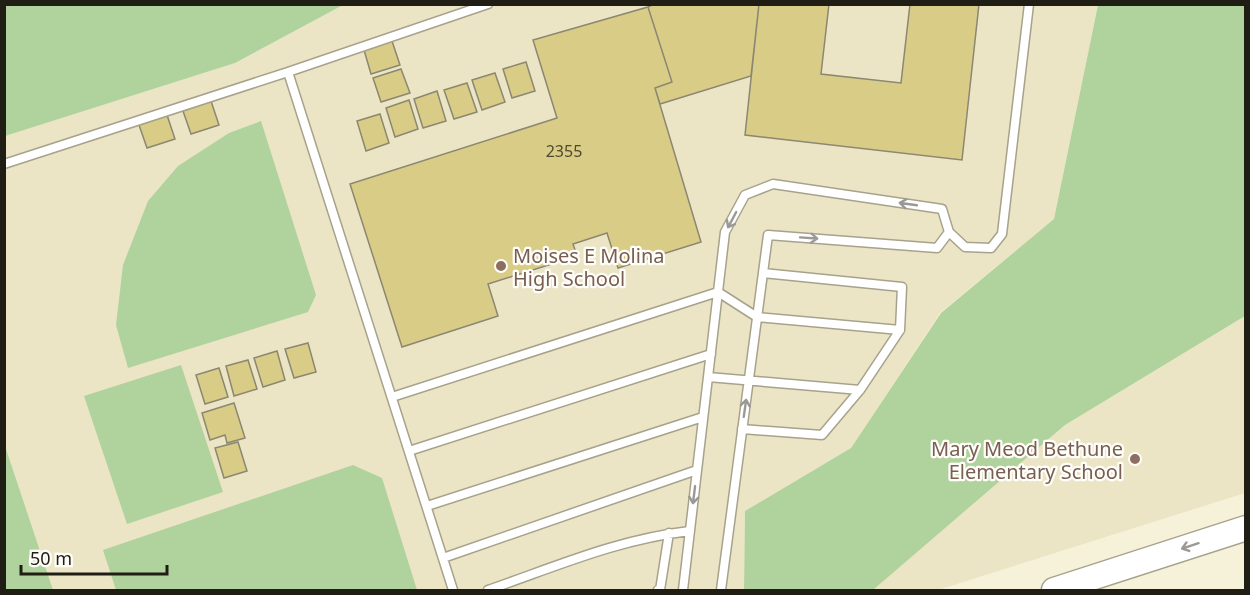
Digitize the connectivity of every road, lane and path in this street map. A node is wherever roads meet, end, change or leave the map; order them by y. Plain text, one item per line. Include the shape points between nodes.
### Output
1 (488, 4) edge
2 (1029, 4) edge
3 (288, 72) junction
4 (4, 164) edge
5 (949, 232) junction
6 (763, 273) junction
7 (718, 292) junction
8 (757, 317) junction
9 (900, 330) junction
10 (711, 354) junction
11 (708, 377) junction
12 (748, 382) junction
13 (860, 390) junction
14 (392, 396) junction
15 (703, 417) junction
16 (742, 429) junction
17 (409, 452) junction
18 (697, 470) junction
19 (427, 506) junction
20 (1245, 528) edge
21 (690, 531) junction
22 (669, 533) junction
23 (443, 558) junction
24 (659, 590) edge
25 (453, 591) edge
26 (488, 591) edge
27 (683, 591) edge
28 (721, 591) edge
29 (1054, 591) edge

1 - 3 lane
2 - 5 lane via 1002,234 991,248 965,247
3 - 4 lane
3 - 14 lane
6 -> 5 lane via 768,235 937,248
5 -> 7 lane via 942,209 772,184 745,195 725,232
6 - 8 lane
6 - 9 lane via 902,287
7 - 8 lane
7 - 10 lane
7 - 14 lane
8 - 9 lane
8 - 12 lane
9 - 13 lane
10 - 11 lane
10 - 17 lane
11 - 12 lane
11 - 15 lane
12 - 13 lane
16 -> 12 lane
13 - 16 lane via 822,435
14 - 17 lane
15 - 18 lane
15 - 19 lane
16 - 28 lane
17 - 19 lane
18 -> 21 lane
18 - 23 lane
19 - 23 lane
20 -> 29 main road
21 - 22 lane
21 - 27 lane
22 - 24 lane
22 - 26 lane via 624,542
23 - 25 lane

